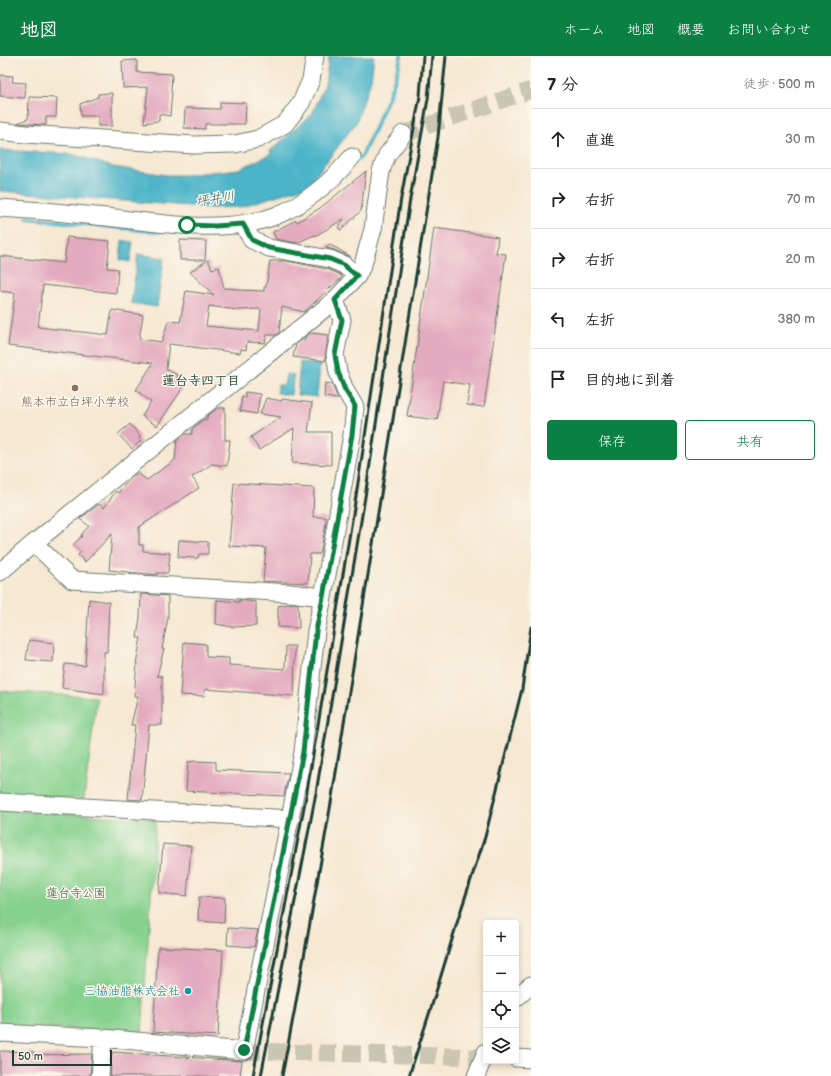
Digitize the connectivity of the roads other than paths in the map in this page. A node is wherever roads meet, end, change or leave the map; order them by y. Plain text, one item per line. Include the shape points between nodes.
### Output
1 (315, 56) edge
2 (0, 131) edge
3 (403, 134) tunnel mouth
4 (352, 158) dead end
5 (0, 208) edge
6 (243, 224) junction
7 (357, 276) junction
8 (335, 300) junction
9 (34, 543) junction
10 (0, 572) edge
11 (323, 597) junction
12 (0, 802) edge
13 (291, 818) junction
14 (531, 985) edge
15 (519, 995) edge
16 (0, 1033) edge
17 (103, 1038) junction
18 (519, 1058) edge
19 (531, 1059) edge
20 (483, 1060) edge
21 (100, 1076) edge
22 (476, 1076) edge

1 - 2 street via 311,80 301,103 285,124 258,139 235,144 194,145
3 - 7 street via 387,155 381,171 373,229
4 - 6 street via 312,197 275,216
5 - 6 street via 187,225
6 - 7 street via 252,240 263,246 330,259 344,265
7 - 8 street
8 - 9 street
8 - 11 street via 342,320 335,355 338,372 355,406
9 - 10 street
9 - 11 street via 72,580
11 - 13 street via 316,631 303,752
12 - 13 street
13 - 17 street via 244,1050
14 - 15 street
16 - 17 street
17 - 21 street
18 - 19 street
20 - 22 street

